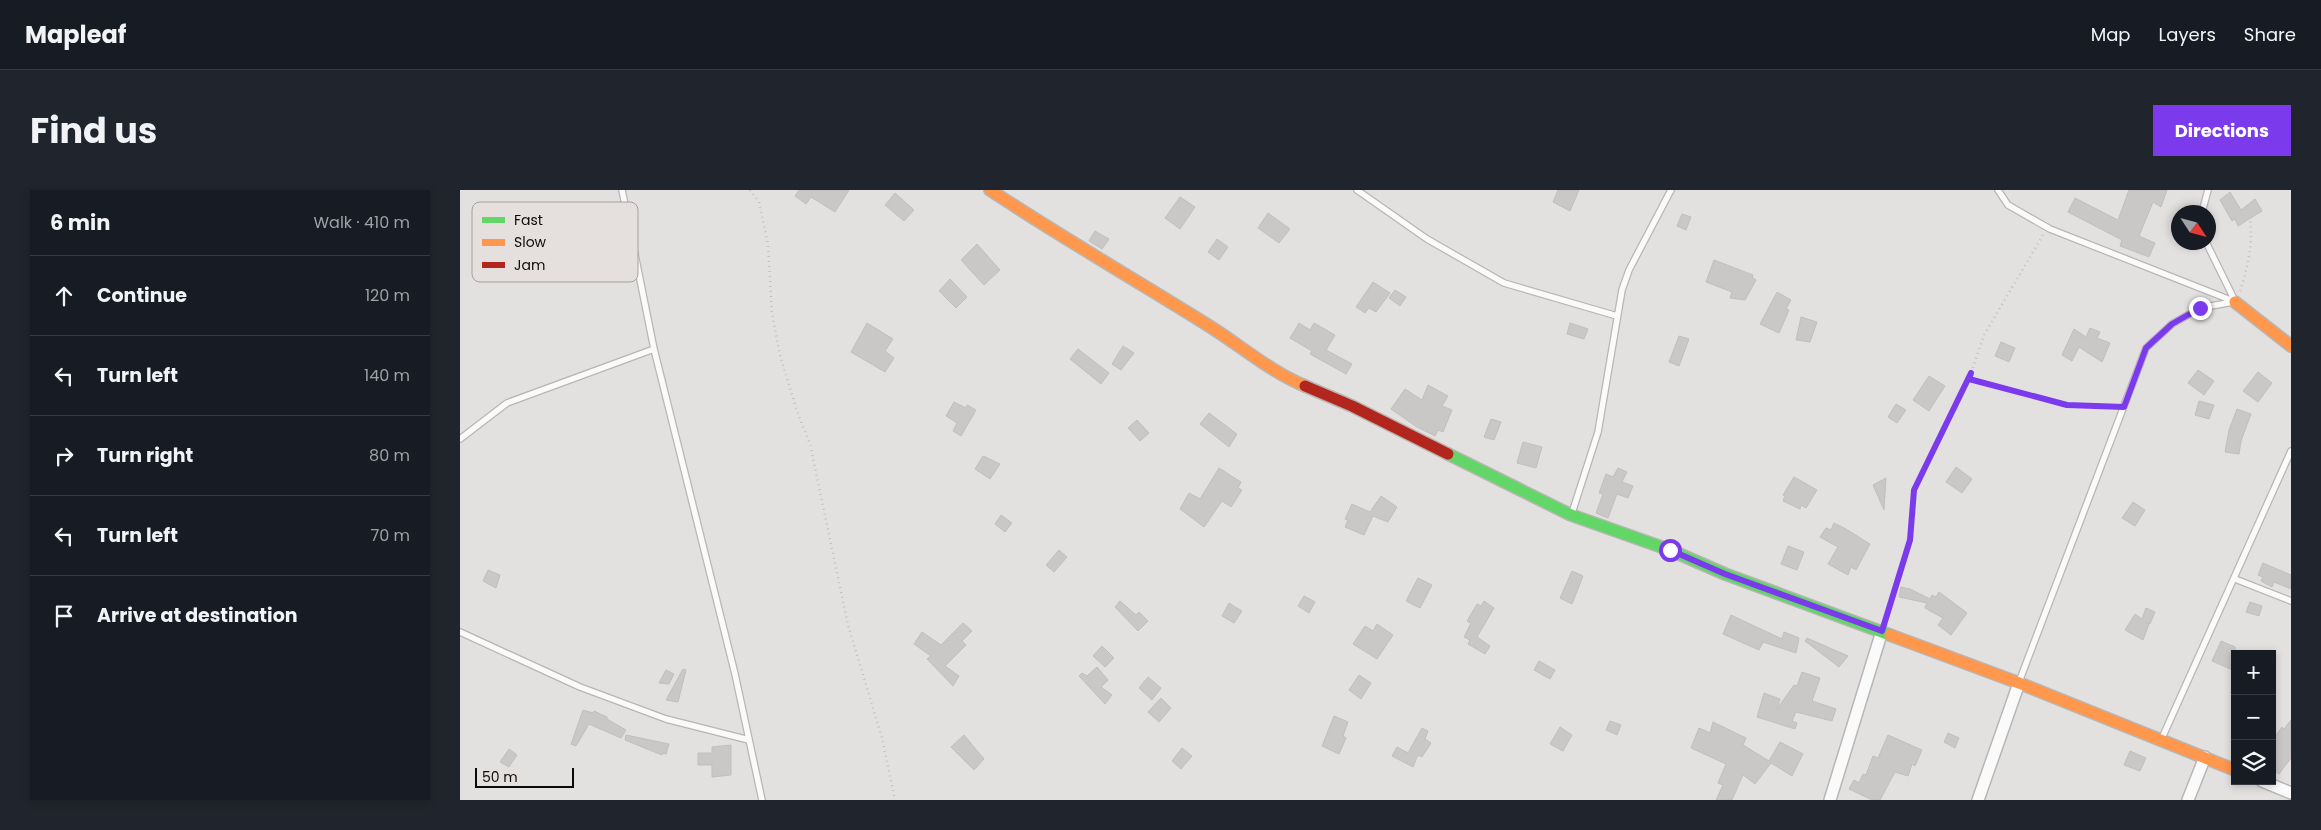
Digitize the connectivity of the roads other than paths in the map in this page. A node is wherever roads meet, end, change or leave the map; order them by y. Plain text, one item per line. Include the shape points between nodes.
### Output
1 (990, 190) edge
2 (1357, 190) edge
3 (1671, 190) edge
4 (1998, 190) edge
5 (2208, 190) edge
6 (2204, 205) edge
7 (2210, 250) edge
8 (638, 270) edge
9 (2235, 302) junction
10 (1616, 316) junction
11 (2291, 346) edge
12 (654, 349) junction
13 (460, 439) edge
14 (2291, 451) edge
15 (1571, 515) junction
16 (2234, 579) junction
17 (2291, 601) edge
18 (1882, 631) junction
19 (460, 632) edge
20 (2019, 683) junction
21 (749, 740) junction
22 (2161, 740) junction
23 (2205, 758) junction
24 (2231, 768) edge
25 (2272, 785) edge
26 (2291, 793) edge
27 (762, 800) edge
28 (1830, 800) edge
29 (1978, 800) edge
30 (2188, 800) edge

1 - 15 street via 1053,232 1208,325 1284,377 1352,406
2 - 10 lane via 1427,239 1504,283
3 - 10 lane via 1629,270
4 - 9 lane via 2008,205 2047,227
5 - 6 lane
7 - 9 lane
8 - 12 lane
9 - 11 street
9 - 20 lane via 2200,308 2172,324 2146,348
10 - 15 lane via 1598,432
12 - 13 lane via 506,403
12 - 21 lane
14 - 16 lane
15 - 18 street
16 - 17 lane
16 - 22 lane
18 - 20 street
18 - 28 street
19 - 21 lane via 623,704 666,720
20 - 22 street
20 - 29 street
21 - 27 lane
22 - 23 street
23 - 24 street
23 - 30 street
25 - 26 street

